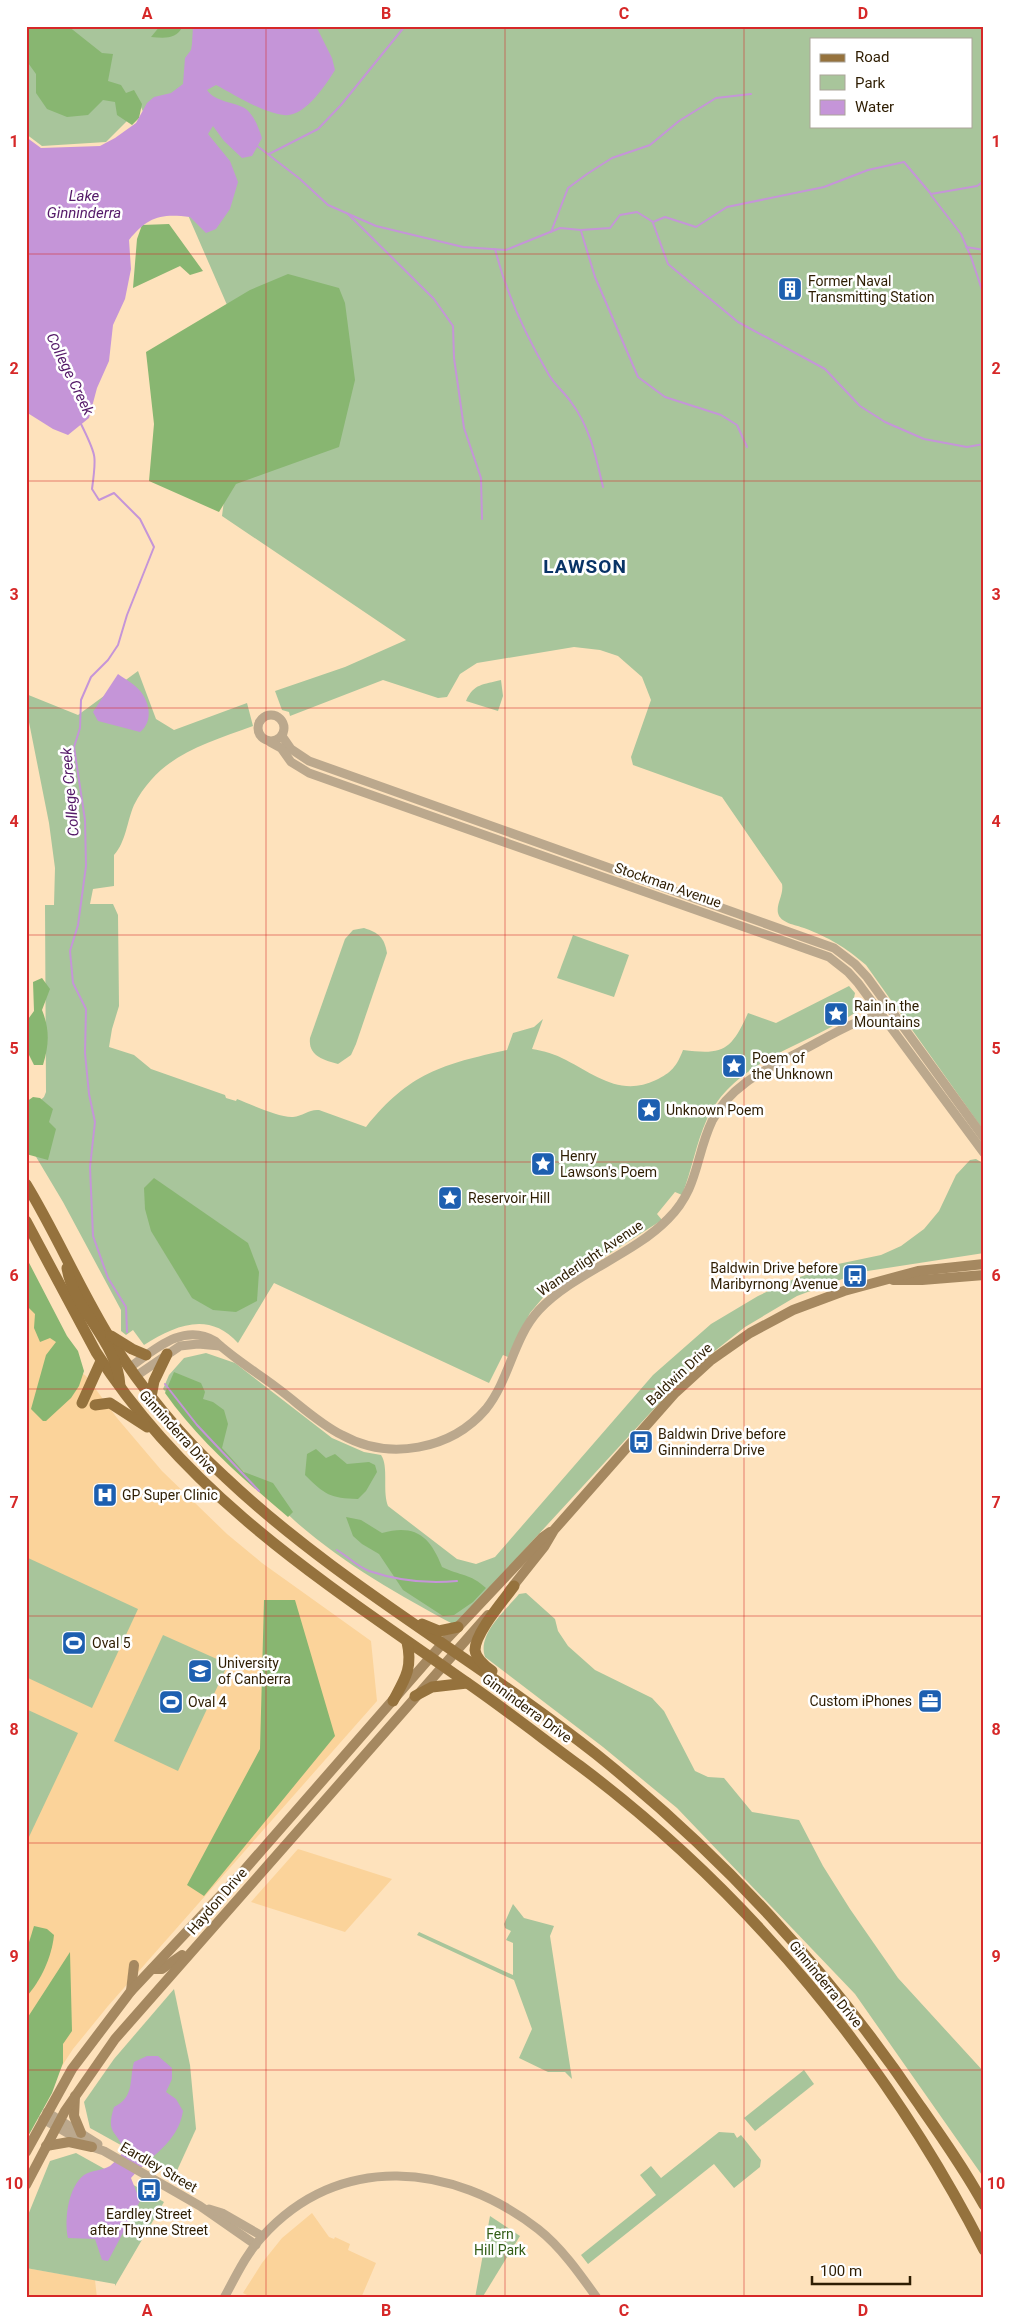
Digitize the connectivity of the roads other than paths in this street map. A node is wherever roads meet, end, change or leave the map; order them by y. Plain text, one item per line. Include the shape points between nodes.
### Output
1 (282, 736) junction
2 (270, 742) junction
3 (885, 1003) junction
4 (873, 1004) junction
5 (880, 1014) junction
6 (856, 1022) junction
7 (984, 1138) edge
8 (984, 1153) edge
9 (26, 1184) edge
10 (26, 1222) edge
11 (65, 1256) junction
12 (984, 1264) edge
13 (984, 1275) edge
14 (887, 1280) junction
15 (108, 1334) junction
16 (220, 1346) junction
17 (167, 1354) junction
18 (146, 1355) junction
19 (102, 1361) junction
20 (132, 1372) junction
21 (120, 1388) junction
22 (151, 1397) junction
23 (82, 1403) dead end
24 (95, 1405) dead end
25 (153, 1430) junction
26 (554, 1530) junction
27 (514, 1586) junction
28 (404, 1617) junction
29 (458, 1628) junction
30 (407, 1642) junction
31 (442, 1644) junction
32 (454, 1652) junction
33 (430, 1658) junction
34 (442, 1666) junction
35 (467, 1683) junction
36 (415, 1696) junction
37 (392, 1701) junction
38 (594, 1753) junction
39 (206, 1935) junction
40 (134, 1965) dead end
41 (152, 1969) junction
42 (132, 1991) junction
43 (154, 1995) junction
44 (75, 2095) junction
45 (45, 2116) junction
46 (58, 2123) junction
47 (81, 2133) junction
48 (46, 2146) junction
49 (92, 2147) junction
50 (104, 2151) junction
51 (26, 2152) edge
52 (26, 2186) edge
53 (984, 2205) edge
54 (200, 2206) junction
55 (262, 2236) junction
56 (256, 2245) junction
57 (984, 2250) edge
58 (224, 2298) edge
59 (597, 2298) edge

1 - 2 street
1 - 2 street via 284,725 281,719 265,716 259,721 258,729 263,739
1 - 3 street, Stockman Avenue via 291,749 309,761 826,944 855,964
2 - 4 street, Stockman Avenue via 281,748 290,762 309,772 822,954 848,972
3 - 4 street
3 - 5 street
3 - 7 street, Stockman Avenue
4 - 5 street, Stockman Avenue
4 - 6 street, Wanderlight Avenue
5 - 6 street, Wanderlight Avenue
5 - 8 street, Stockman Avenue
6 - 16 street, Wanderlight Avenue via 755,1075 733,1093 712,1122 692,1183 675,1212 649,1235 544,1305 523,1332 503,1382 492,1400 474,1420 452,1436 409,1449 382,1449 357,1442 334,1431
9 - 11 main road, Ginninderra Drive
10 - 19 main road, Ginninderra Drive
11 - 15 main road, Ginninderra Drive
11 - 21 main road via 70,1286 116,1362
12 - 14 main road, Baldwin Drive via 928,1269
13 - 14 main road, Baldwin Drive
14 - 26 main road, Baldwin Drive via 808,1303 722,1351 675,1393
15 - 18 main road
15 - 20 main road, Ginninderra Drive
16 - 17 street via 186,1345
16 - 18 street, Wanderlight Avenue via 209,1338 184,1336 166,1342
17 - 20 street
17 - 22 main road via 154,1381
18 - 20 street, Wanderlight Avenue
19 - 21 main road, Ginninderra Drive
19 - 23 main road
20 - 22 main road, Ginninderra Drive
21 - 25 main road, Ginninderra Drive
22 - 28 main road, Ginninderra Drive via 222,1476 285,1531
24 - 25 main road via 110,1403
25 - 30 main road, Ginninderra Drive via 211,1491 274,1546
26 - 27 main road, Baldwin Drive
26 - 29 main road, Baldwin Drive via 543,1537
27 - 32 main road, Baldwin Drive
27 - 38 main road via 479,1635 475,1650 481,1663 548,1712
28 - 29 main road via 435,1630
28 - 31 main road, Ginninderra Drive
29 - 31 main road, Baldwin Drive
30 - 33 main road, Ginninderra Drive
30 - 37 main road via 411,1658 406,1677
31 - 32 main road, Ginninderra Drive
31 - 33 main road, Haydon Drive
32 - 34 main road, Haydon Drive
32 - 38 main road, Ginninderra Drive
33 - 34 main road, Ginninderra Drive
33 - 37 main road, Haydon Drive
34 - 35 main road, Ginninderra Drive
34 - 36 main road, Haydon Drive
35 - 36 main road via 432,1687
35 - 57 main road, Ginninderra Drive via 583,1768 659,1829 732,1899 802,1974 914,2129
36 - 39 main road, Haydon Drive
37 - 41 main road, Haydon Drive
38 - 53 main road, Ginninderra Drive via 670,1816 744,1887 815,1964 879,2046
39 - 41 main road via 193,1942 174,1962 162,1969
39 - 43 main road, Haydon Drive
40 - 42 main road
41 - 42 main road, Haydon Drive
41 - 43 main road via 159,1982
42 - 45 main road, Haydon Drive via 72,2069
43 - 44 main road, Haydon Drive via 115,2039
44 - 46 main road, Haydon Drive
44 - 47 main road via 74,2116
45 - 46 street, Eardley Street
45 - 51 main road, Haydon Drive
46 - 47 street, Eardley Street
46 - 48 main road, Haydon Drive
46 - 49 street, Eardley Street
47 - 50 street, Eardley Street
48 - 49 main road via 69,2142
48 - 52 main road, Haydon Drive
49 - 50 street, Eardley Street
50 - 54 street, Eardley Street
54 - 55 street, Eardley Street via 222,2213
54 - 56 street, Eardley Street
55 - 56 street
55 - 59 street via 293,2208 326,2190 379,2175 414,2176 465,2188 510,2209 556,2246
56 - 58 street

